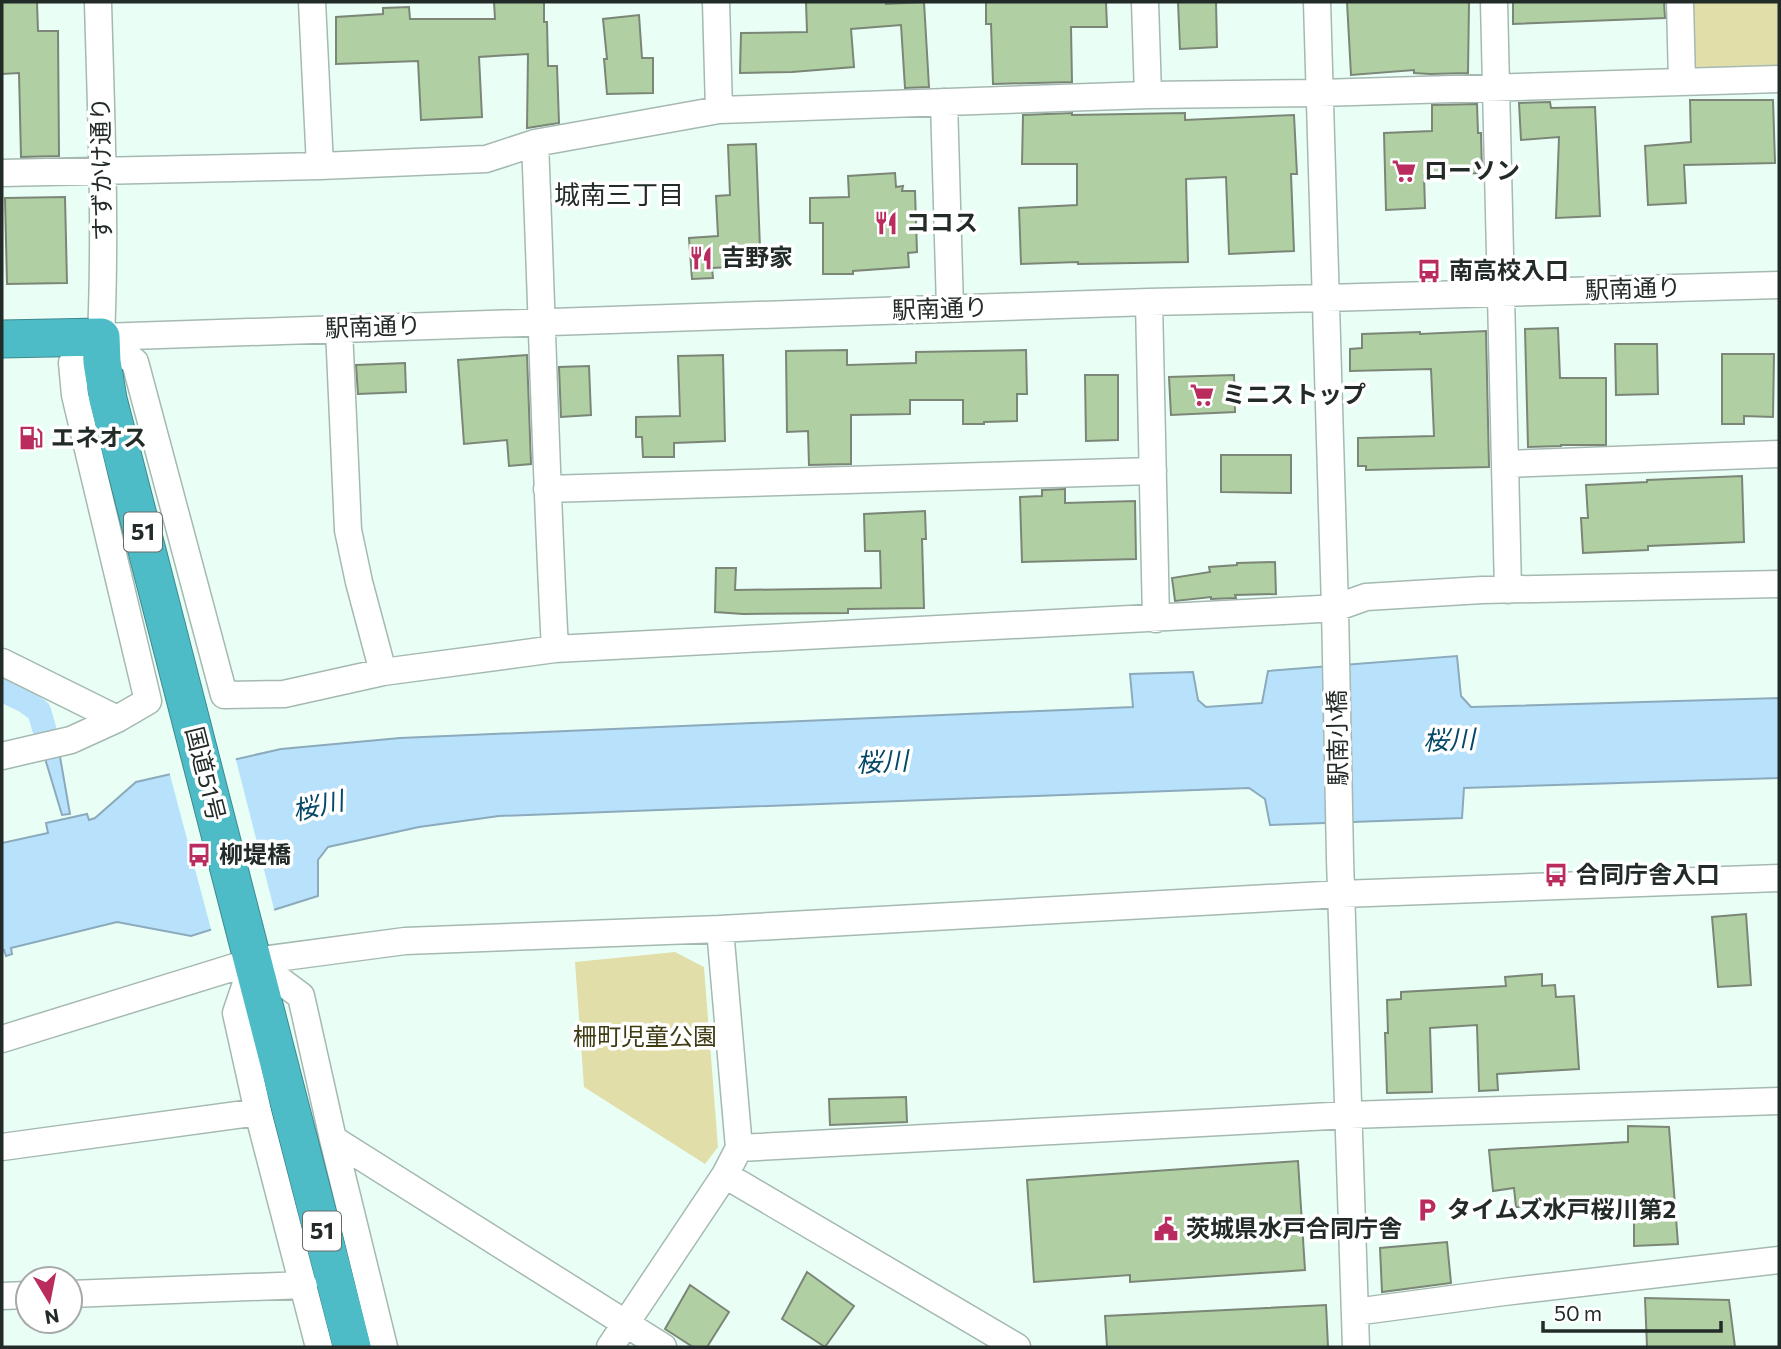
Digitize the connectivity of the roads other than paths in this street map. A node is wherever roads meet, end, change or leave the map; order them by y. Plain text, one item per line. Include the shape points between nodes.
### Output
1 (98, 2) edge
2 (312, 2) edge
3 (716, 2) edge
4 (1145, 2) edge
5 (1317, 2) edge
6 (1494, 2) edge
7 (1680, 2) edge
8 (1779, 79) edge
9 (1682, 82) junction
10 (1497, 88) junction
11 (1320, 93) junction
12 (1148, 95) junction
13 (944, 102) junction
14 (719, 110) junction
15 (535, 143) junction
16 (320, 166) junction
17 (103, 171) junction
18 (2, 173) edge
19 (1779, 285) edge
20 (1500, 293) junction
21 (1326, 298) junction
22 (1149, 302) junction
23 (950, 308) junction
24 (543, 321) junction
25 (339, 329) junction
26 (101, 337) junction
27 (2, 339) edge
28 (1779, 454) edge
29 (1506, 464) junction
30 (1153, 471) junction
31 (547, 489) junction
32 (1779, 584) edge
33 (1508, 590) junction
34 (1335, 608) junction
35 (1156, 619) junction
36 (555, 649) junction
37 (2, 662) edge
38 (383, 672) junction
39 (117, 719) junction
40 (2, 756) edge
41 (1779, 878) edge
42 (1342, 894) junction
43 (720, 929) junction
44 (250, 946) junction
45 (2, 1039) edge
46 (1779, 1101) edge
47 (275, 1113) junction
48 (1349, 1115) junction
49 (333, 1139) junction
50 (2, 1147) edge
51 (739, 1148) junction
52 (725, 1175) junction
53 (1779, 1260) edge
54 (304, 1285) junction
55 (84, 1293) edge
56 (1354, 1311) junction
57 (626, 1323) junction
58 (986, 1340) edge
59 (319, 1347) edge
60 (352, 1347) edge
61 (384, 1347) edge
62 (610, 1347) edge
63 (663, 1347) edge
64 (1017, 1347) edge
65 (1356, 1347) edge

1 - 17 street, すずかけ通り
2 - 16 street
3 - 14 street
4 - 12 street
5 - 11 street, 駅南小橋
6 - 10 street
7 - 9 street
8 - 9 street
9 - 10 street
10 - 11 street
10 - 20 street
11 - 12 street
11 - 21 street, 駅南小橋
12 - 13 street
13 - 14 street
13 - 23 street
14 - 15 street
15 - 16 street via 486,159
15 - 24 street
16 - 17 street
17 - 18 street
17 - 26 street, すずかけ通り
19 - 20 street, 駅南通り
20 - 21 street, 駅南通り
20 - 29 street
21 - 22 street, 駅南通り
21 - 34 street, 駅南小橋
22 - 23 street, 駅南通り
22 - 30 street
23 - 24 street, 駅南通り
24 - 25 street, 駅南通り
24 - 31 street
25 - 26 street, 駅南通り
25 - 38 street via 348,530
26 - 27 highway
26 - 38 street via 135,362 224,695 284,694
26 - 39 street via 72,363 75,395 148,701
26 - 44 highway, 国道51号 / 51 via 108,399
28 - 29 street
29 - 33 street
30 - 31 street
30 - 35 street
31 - 36 street
32 - 33 street
33 - 34 street via 1366,597
34 - 35 street
34 - 42 street, 駅南小橋
35 - 36 street
36 - 38 street
37 - 39 street
39 - 40 street via 71,740
41 - 42 street
42 - 43 street
42 - 48 street, 駅南小橋
43 - 44 street
43 - 51 street
44 - 45 street
44 - 47 highway, 国道51号 / 51
44 - 49 street via 302,996
46 - 48 street
47 - 50 street
47 - 54 street
47 - 60 highway, 国道51号 / 51
48 - 51 street
48 - 56 street, 駅南小橋
49 - 57 street
49 - 61 street
51 - 52 street
52 - 57 street
52 - 58 street
53 - 56 street
54 - 55 street
54 - 59 street
56 - 65 street, 駅南小橋
57 - 62 street
57 - 63 street
58 - 64 street

